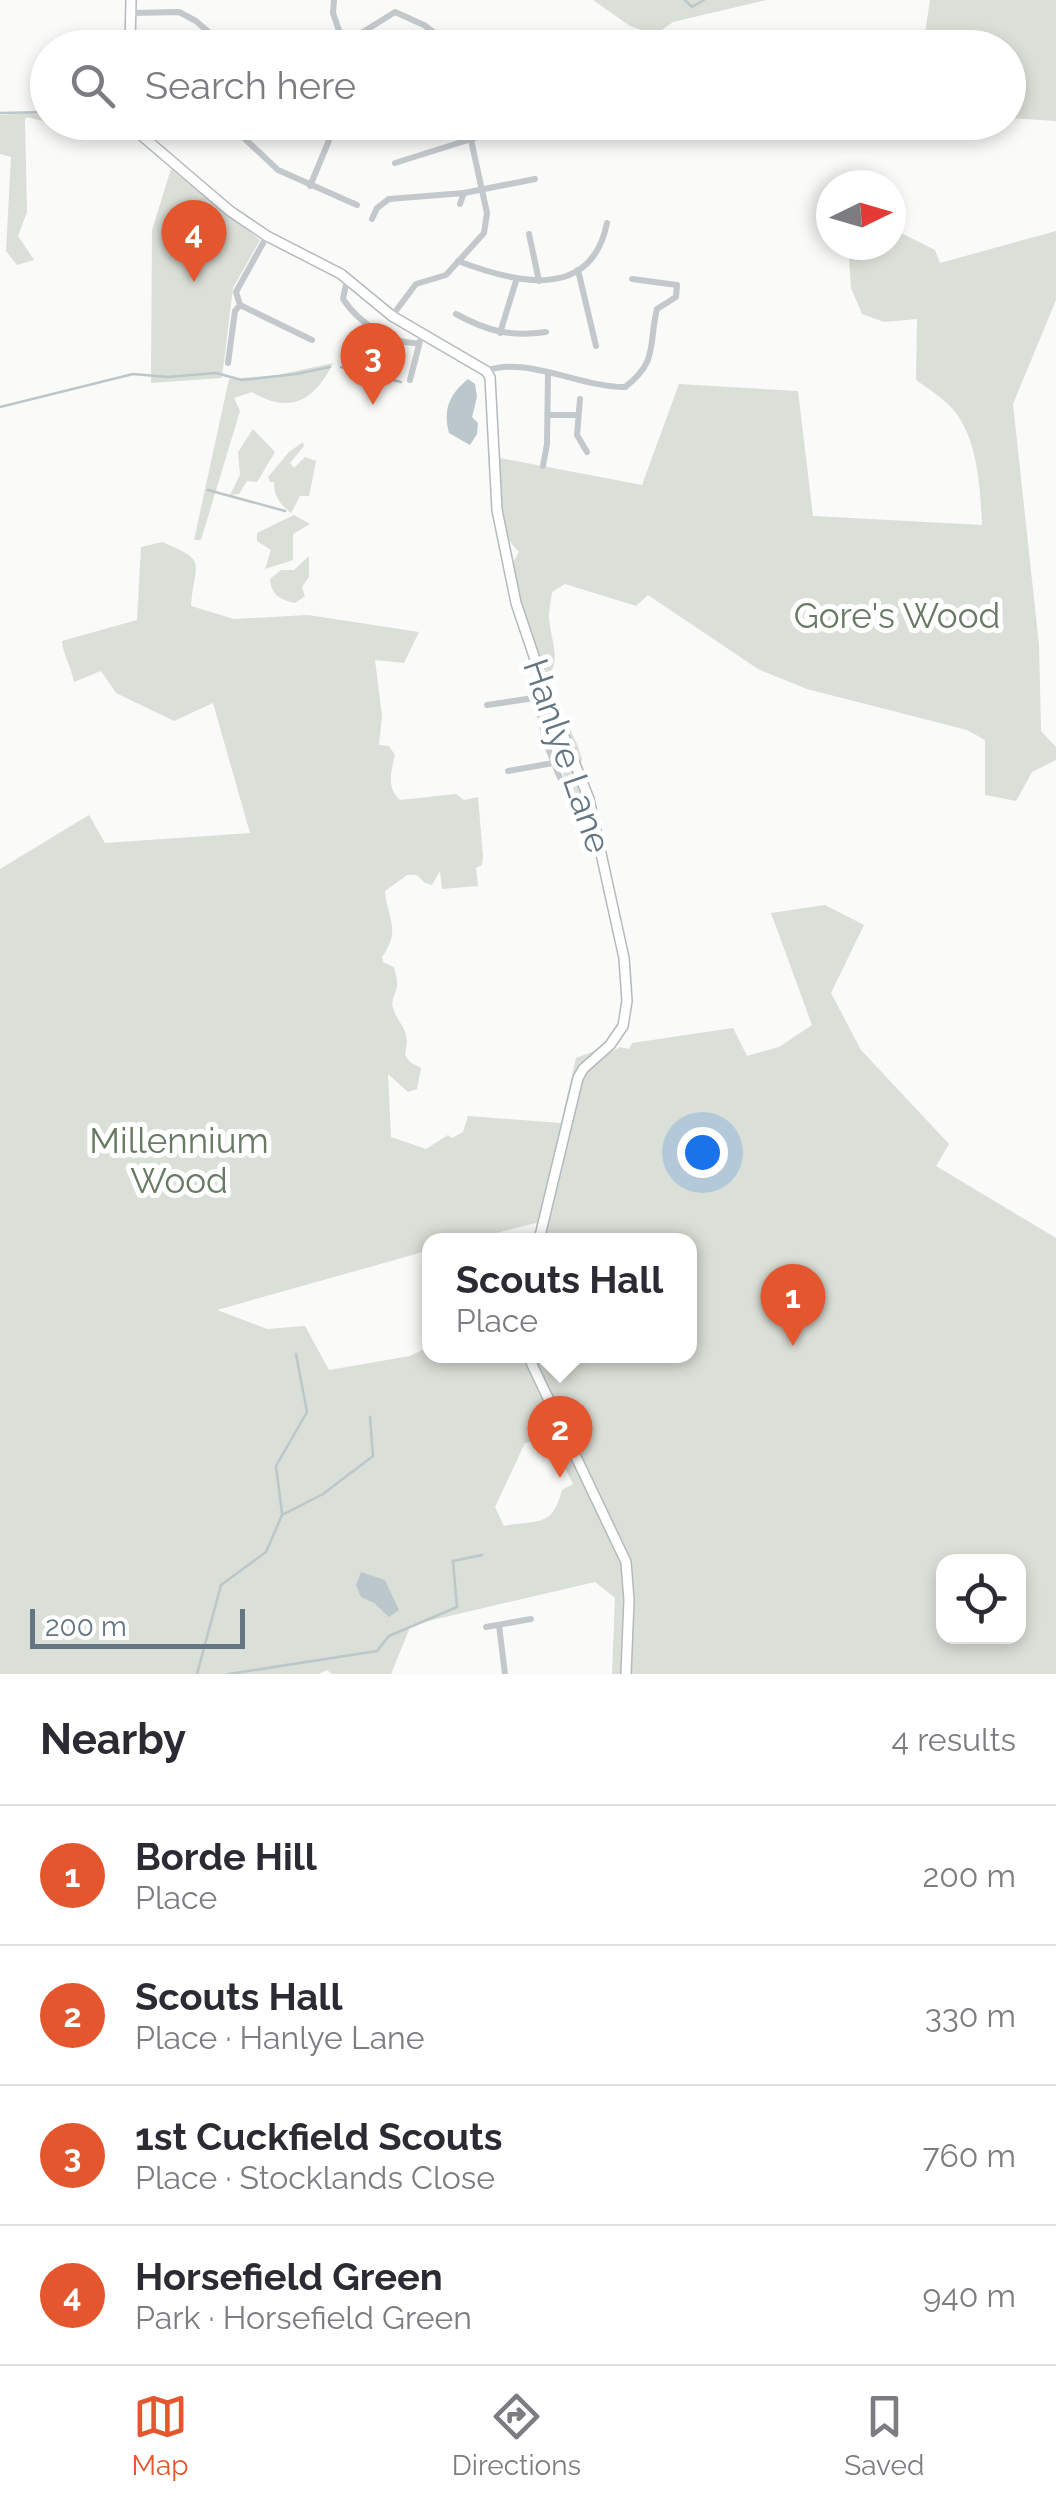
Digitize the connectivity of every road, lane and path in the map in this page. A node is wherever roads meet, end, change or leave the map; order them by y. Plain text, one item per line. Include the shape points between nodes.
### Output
1 (131, 0) edge
2 (334, 0) edge
3 (131, 14) junction
4 (131, 30) edge
5 (203, 30) edge
6 (339, 30) edge
7 (369, 30) edge
8 (431, 30) edge
9 (147, 140) edge
10 (246, 140) edge
11 (329, 140) edge
12 (470, 140) joint
13 (395, 163) dead end
14 (535, 179) dead end
15 (310, 186) junction
16 (482, 190) junction
17 (464, 193) junction
18 (460, 204) dead end
19 (357, 205) dead end
20 (372, 219) dead end
21 (607, 223) dead end
22 (529, 234) dead end
23 (266, 236) junction
24 (458, 261) junction
25 (578, 270) junction
26 (347, 279) junction
27 (632, 279) dead end
28 (516, 281) junction
29 (539, 282) junction
30 (240, 305) junction
31 (456, 314) dead end
32 (392, 316) junction
33 (546, 332) dead end
34 (500, 333) junction
35 (421, 339) junction
36 (312, 340) dead end
37 (596, 346) dead end
38 (228, 363) dead end
39 (486, 372) junction
40 (548, 374) junction
41 (410, 380) dead end
42 (580, 399) dead end
43 (549, 415) junction
44 (577, 415) junction
45 (588, 452) dead end
46 (543, 466) dead end
47 (548, 696) junction
48 (536, 698) junction
49 (487, 705) dead end
50 (553, 763) junction
51 (508, 771) dead end
52 (560, 778) dead end
53 (541, 1233) edge
54 (531, 1363) edge
55 (531, 1619) dead end
56 (499, 1625) junction
57 (486, 1627) dead end
58 (505, 1674) edge
59 (626, 1674) edge

1 - 3 street
2 - 6 street
3 - 4 street
3 - 5 street via 187,15
7 - 8 street via 395,12
9 - 23 street
10 - 15 street via 278,170
11 - 15 street
12 - 13 street
12 - 16 street
14 - 16 street
15 - 19 street
16 - 17 street
16 - 24 street via 486,228
17 - 18 street
17 - 20 street via 389,199
21 - 25 street via 597,254
22 - 29 street
23 - 26 street
23 - 30 street via 236,292
24 - 28 street
24 - 32 street via 442,277 420,281
25 - 29 street
25 - 37 street
26 - 32 street
26 - 35 street via 343,299 353,311 387,335 409,344
27 - 40 street via 678,286 676,297 657,309 645,369 625,387
28 - 29 street
28 - 34 street
30 - 36 street
30 - 38 street
31 - 34 street
32 - 35 street
33 - 34 street
35 - 39 street
35 - 41 street
39 - 40 street via 513,366
39 - 47 street, Hanlye Lane via 493,392 500,532
40 - 43 street
42 - 44 street
43 - 44 street
43 - 46 street
44 - 45 street via 576,435
47 - 48 street
47 - 53 street, Hanlye Lane via 592,810 620,932 626,1001 619,1035 578,1078
48 - 49 street
48 - 50 street
50 - 51 street
50 - 52 street
54 - 59 street via 626,1562
55 - 56 street
56 - 57 street
56 - 58 street

